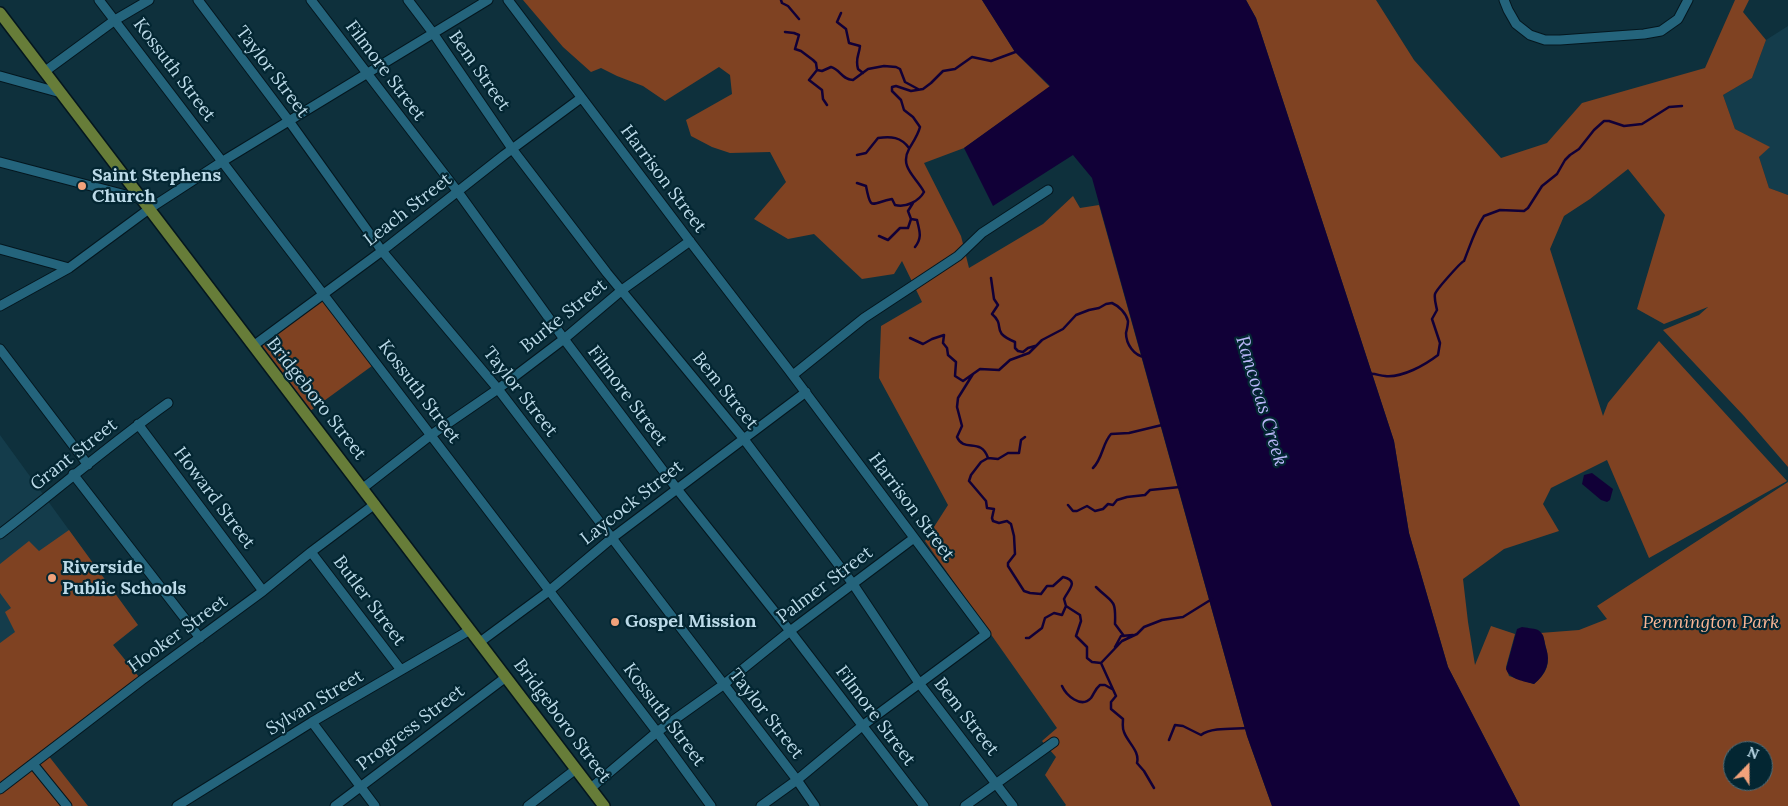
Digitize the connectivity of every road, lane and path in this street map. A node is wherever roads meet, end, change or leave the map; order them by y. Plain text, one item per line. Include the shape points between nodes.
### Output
1 (99, 0) edge
2 (149, 0) edge
3 (198, 0) edge
4 (310, 0) edge
5 (408, 0) edge
6 (488, 0) edge
7 (508, 0) edge
8 (1504, 0) edge
9 (1688, 0) edge
10 (0, 13) edge
11 (115, 20) junction
12 (433, 33) junction
13 (44, 72) junction
14 (366, 73) junction
15 (0, 76) edge
16 (61, 93) junction
17 (581, 98) junction
18 (289, 121) junction
19 (513, 150) junction
20 (223, 161) junction
21 (0, 162) edge
22 (1048, 190) dead end
23 (458, 192) junction
24 (142, 199) junction
25 (149, 209) junction
26 (690, 241) junction
27 (0, 249) edge
28 (382, 251) junction
29 (69, 268) junction
30 (622, 290) junction
31 (324, 295) junction
32 (0, 306) edge
33 (564, 339) junction
34 (253, 346) junction
35 (0, 349) edge
36 (793, 375) junction
37 (498, 389) junction
38 (806, 392) junction
39 (168, 403) dead end
40 (138, 424) junction
41 (431, 435) junction
42 (743, 438) junction
43 (88, 465) junction
44 (73, 474) junction
45 (363, 488) junction
46 (677, 488) junction
47 (375, 504) junction
48 (0, 534) edge
49 (612, 538) junction
50 (914, 538) junction
51 (311, 552) junction
52 (853, 584) junction
53 (264, 591) junction
54 (549, 591) junction
55 (470, 630) junction
56 (790, 631) junction
57 (200, 638) junction
58 (480, 642) junction
59 (401, 670) junction
60 (506, 677) junction
61 (919, 683) junction
62 (723, 685) junction
63 (312, 722) junction
64 (862, 726) junction
65 (657, 732) junction
66 (1054, 742) dead end
67 (33, 764) junction
68 (576, 769) junction
69 (797, 780) junction
70 (996, 782) junction
71 (361, 786) junction
72 (590, 788) junction
73 (0, 789) edge
74 (67, 806) edge
75 (177, 806) edge
76 (335, 806) edge
77 (376, 806) edge
78 (528, 806) edge
79 (604, 806) edge
80 (711, 806) edge
81 (761, 806) edge
82 (814, 806) edge
83 (924, 806) edge
84 (965, 806) edge
85 (1013, 806) edge

1 - 11 street, Kossuth Street
2 - 11 street
3 - 18 street, Taylor Street
4 - 14 street, Filmore Street
5 - 12 street, Bem Street
6 - 12 street
7 - 17 street, Harrison Street
8 - 9 street via 1516,24 1545,40 1661,31 1678,19
10 - 13 main road, Bridgeboro Street
11 - 13 street
11 - 20 street, Kossuth Street
12 - 14 street
12 - 19 street, Bem Street
13 - 16 main road, Bridgeboro Street
14 - 18 street
14 - 23 street, Filmore Street
15 - 16 street
16 - 24 main road, Bridgeboro Street
17 - 19 street, Leach Street
17 - 26 street, Harrison Street
18 - 20 street
18 - 28 street, Taylor Street
19 - 23 street, Leach Street
19 - 30 street, Bem Street
20 - 25 street
20 - 31 street, Kossuth Street
21 - 24 street
22 - 36 street via 982,233 958,256 864,318
23 - 28 street, Leach Street
23 - 33 street, Filmore Street
24 - 25 main road, Bridgeboro Street
25 - 29 street
25 - 34 main road, Bridgeboro Street
26 - 30 street, Burke Street
26 - 36 street, Harrison Street
27 - 29 street
28 - 31 street, Leach Street
28 - 37 street, Taylor Street
29 - 32 street
30 - 33 street, Burke Street
30 - 42 street, Bem Street
31 - 34 street, Leach Street
31 - 41 street, Kossuth Street
33 - 37 street, Burke Street
33 - 46 street, Filmore Street
34 - 45 main road, Bridgeboro Street
35 - 43 street
36 - 38 street, Harrison Street
37 - 41 street, Burke Street
37 - 49 street, Taylor Street
38 - 42 street, Laycock Street
38 - 50 street, Harrison Street
39 - 40 street, Grant Street
40 - 43 street, Grant Street
40 - 53 street, Howard Street
41 - 45 street, Burke Street
41 - 54 street, Kossuth Street
42 - 46 street, Laycock Street
42 - 52 street, Bem Street
43 - 44 street, Grant Street
44 - 48 street, Grant Street
44 - 57 street
45 - 47 main road, Bridgeboro Street
46 - 49 street, Laycock Street
46 - 56 street, Filmore Street
47 - 51 street, Hooker Street
47 - 55 main road, Bridgeboro Street
49 - 54 street, Laycock Street
49 - 62 street, Taylor Street
50 - 52 street, Palmer Street
50 - 61 street, Harrison Street via 986,634
51 - 53 street, Hooker Street
51 - 59 street, Butler Street
52 - 56 street, Palmer Street
52 - 61 street, Bem Street
53 - 57 street, Hooker Street
54 - 58 street, Laycock Street
54 - 65 street, Kossuth Street
55 - 58 main road, Bridgeboro Street
55 - 59 street, Sylvan Street
56 - 62 street, Palmer Street
56 - 64 street, Filmore Street
57 - 67 street, Hooker Street
58 - 60 main road, Bridgeboro Street
59 - 63 street, Sylvan Street
60 - 68 main road, Bridgeboro Street
60 - 71 street, Progress Street
61 - 64 street
61 - 70 street, Bem Street
62 - 65 street, Palmer Street
62 - 69 street, Taylor Street
63 - 71 street
63 - 75 street, Sylvan Street
64 - 69 street
64 - 83 street, Filmore Street
65 - 72 street, Palmer Street
65 - 80 street, Kossuth Street
66 - 70 street
67 - 73 street, Hooker Street
67 - 74 street
68 - 72 main road, Bridgeboro Street
68 - 78 street
69 - 81 street
69 - 82 street, Taylor Street
70 - 84 street
70 - 85 street, Bem Street
71 - 76 street, Progress Street
71 - 77 street
72 - 79 main road, Bridgeboro Street

